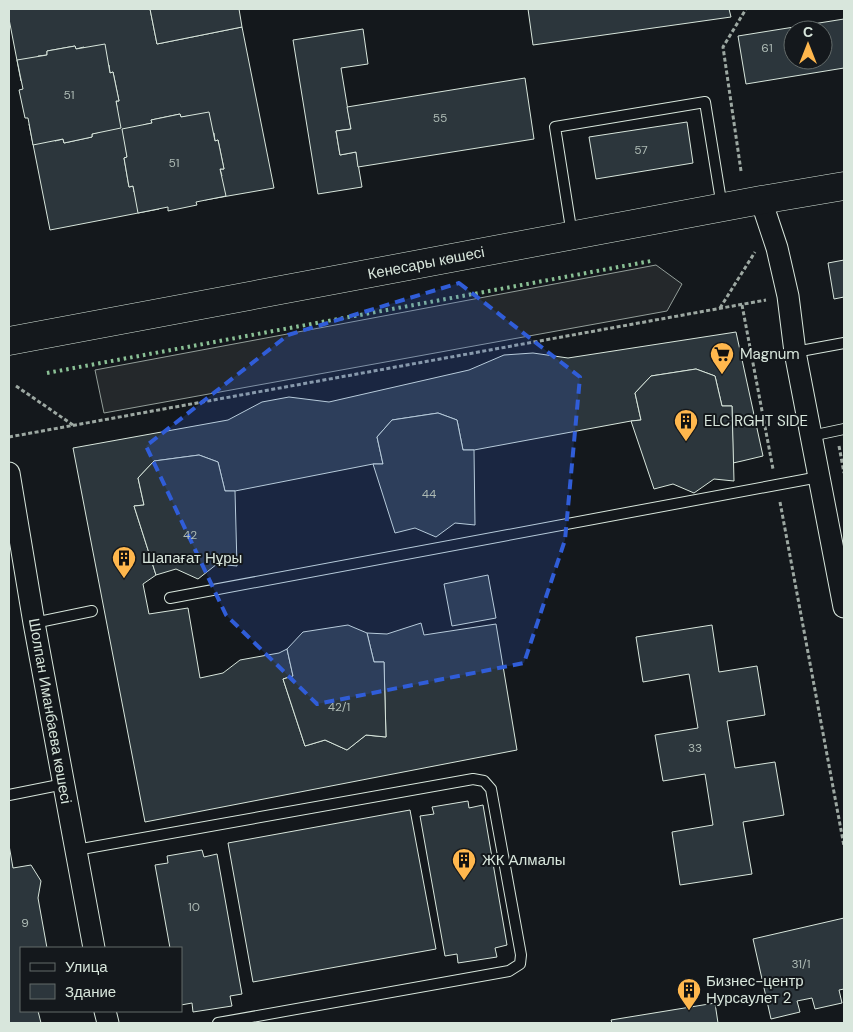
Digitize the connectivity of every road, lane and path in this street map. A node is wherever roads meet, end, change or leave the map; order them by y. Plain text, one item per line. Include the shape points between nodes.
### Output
1 (746, 9) edge
2 (741, 171) dead end
3 (844, 186) edge
4 (762, 200) junction
5 (722, 207) junction
6 (572, 236) junction
7 (754, 252) dead end
8 (788, 296) junction
9 (742, 304) junction
10 (720, 309) junction
11 (9, 341) edge
12 (844, 343) edge
13 (795, 352) junction
14 (16, 386) dead end
15 (74, 425) junction
16 (844, 429) edge
17 (811, 436) junction
18 (9, 437) edge
19 (9, 473) edge
20 (819, 476) junction
21 (776, 484) junction
22 (170, 598) dead end
23 (844, 607) edge
24 (92, 611) dead end
25 (34, 623) junction
26 (64, 784) junction
27 (9, 795) edge
28 (844, 846) edge
29 (76, 850) junction
30 (94, 947) edge
31 (218, 1023) edge

1 - 2 path via 723,47
3 - 4 main road, Кенесары көшесі
4 - 5 main road, Кенесары көшесі
4 - 8 street
5 - 6 main road, Кенесары көшесі
5 - 6 lane via 705,102 555,127
6 - 11 main road, Кенесары көшесі
7 - 10 path
8 - 9 path
8 - 13 street
9 - 10 path
9 - 21 path
10 - 15 path
12 - 13 lane
13 - 17 street
14 - 15 path
15 - 18 path
16 - 17 lane
17 - 20 street
19 - 25 street, Шолпан Иманбаева көшесі
20 - 21 lane
20 - 23 street
21 - 22 lane
21 - 28 path
24 - 25 lane
25 - 26 street, Шолпан Иманбаева көшесі
26 - 27 lane
26 - 29 street, Шолпан Иманбаева көшесі
29 - 30 street, Шолпан Иманбаева көшесі
29 - 31 lane via 473,780 484,781 491,789 520,964 509,972

